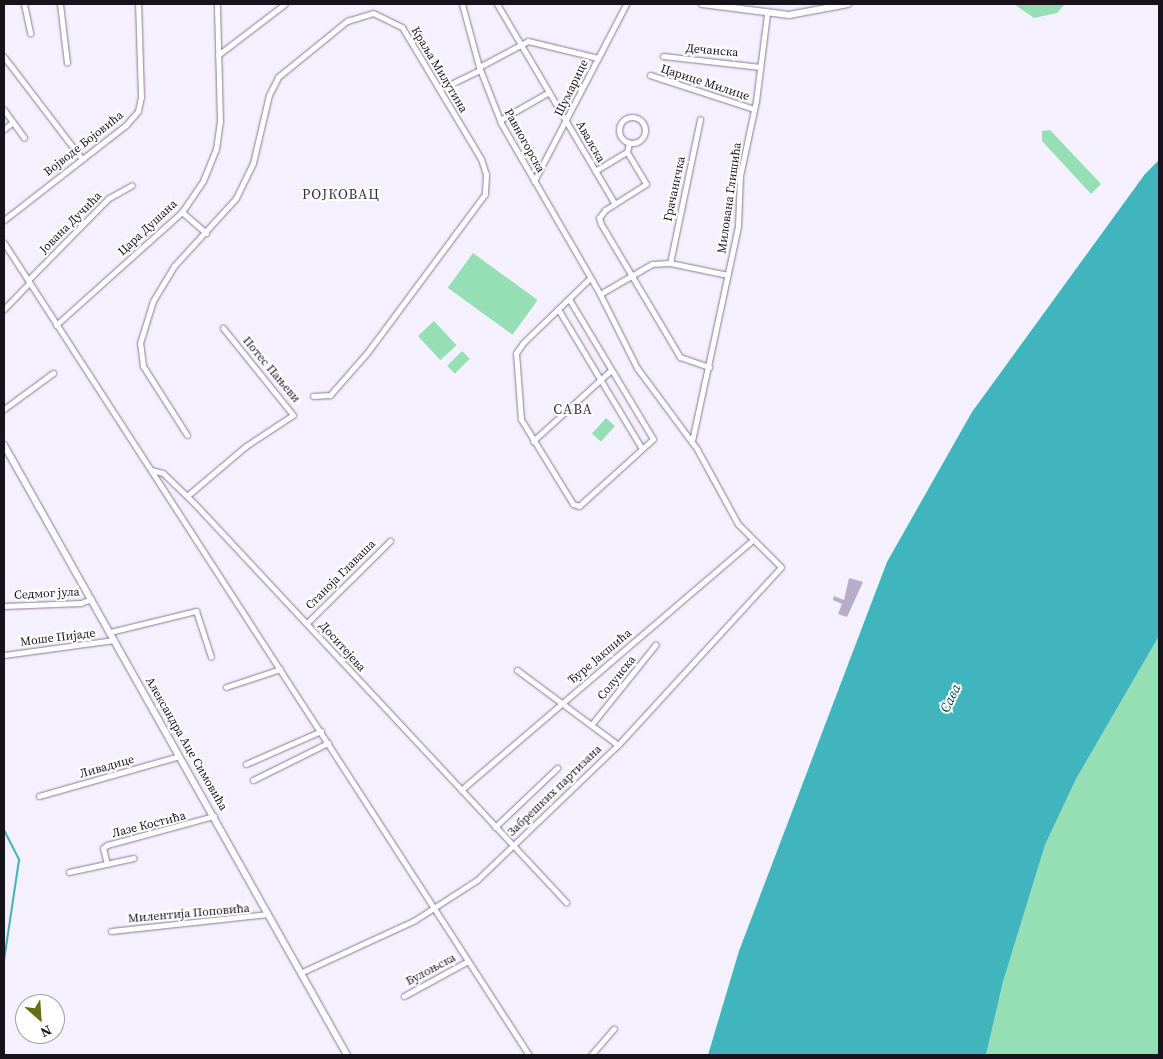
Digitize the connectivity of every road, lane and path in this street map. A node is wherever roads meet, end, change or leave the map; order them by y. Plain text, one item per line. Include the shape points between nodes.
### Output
1 (24, 4) edge
2 (60, 4) edge
3 (138, 4) edge
4 (216, 4) edge
5 (285, 4) edge
6 (462, 4) edge
7 (496, 4) edge
8 (626, 4) edge
9 (702, 4) edge
10 (848, 4) edge
11 (767, 14) junction
12 (30, 33) dead end
13 (519, 43) junction
14 (218, 55) junction
15 (663, 56) dead end
16 (4, 57) edge
17 (598, 58) junction
18 (67, 63) dead end
19 (760, 67) junction
20 (479, 68) junction
21 (650, 75) dead end
22 (452, 84) dead end
23 (549, 92) junction
24 (754, 109) junction
25 (4, 110) edge
26 (700, 119) dead end
27 (500, 120) junction
28 (13, 122) junction
29 (566, 122) junction
30 (4, 129) edge
31 (24, 138) dead end
32 (629, 143) junction
33 (627, 152) junction
34 (82, 159) junction
35 (595, 171) junction
36 (534, 181) junction
37 (132, 185) dead end
38 (614, 203) junction
39 (182, 212) junction
40 (4, 220) edge
41 (206, 233) junction
42 (4, 243) edge
43 (670, 263) junction
44 (728, 275) junction
45 (631, 276) junction
46 (590, 278) junction
47 (29, 281) junction
48 (600, 294) junction
49 (570, 298) junction
50 (4, 309) edge
51 (558, 309) junction
52 (56, 325) junction
53 (223, 328) dead end
54 (709, 367) junction
55 (611, 370) junction
56 (53, 373) dead end
57 (598, 378) junction
58 (312, 396) dead end
59 (4, 409) edge
60 (187, 436) dead end
61 (533, 441) junction
62 (692, 441) junction
63 (4, 445) edge
64 (641, 447) junction
65 (151, 470) junction
66 (188, 496) junction
67 (753, 540) junction
68 (390, 541) dead end
69 (781, 567) joint
70 (91, 598) junction
71 (4, 606) edge
72 (307, 623) junction
73 (110, 632) junction
74 (114, 640) junction
75 (656, 644) dead end
76 (4, 655) edge
77 (211, 657) dead end
78 (280, 669) junction
79 (517, 670) dead end
80 (226, 687) dead end
81 (561, 703) junction
82 (592, 724) junction
83 (320, 731) junction
84 (328, 743) junction
85 (618, 745) junction
86 (180, 756) junction
87 (246, 764) dead end
88 (557, 768) dead end
89 (253, 780) dead end
90 (461, 790) junction
91 (39, 796) dead end
92 (214, 816) junction
93 (495, 827) junction
94 (513, 846) junction
95 (134, 858) dead end
96 (107, 864) junction
97 (69, 872) dead end
98 (566, 902) dead end
99 (435, 909) junction
100 (268, 914) junction
101 (111, 931) dead end
102 (468, 961) junction
103 (300, 973) junction
104 (404, 996) dead end
105 (614, 1029) dead end
106 (347, 1055) edge
107 (530, 1055) edge
108 (591, 1055) edge

1 - 12 street
2 - 18 street
3 - 34 street, Војводе Бојовића via 141,97 138,111
4 - 14 street, Цара Душана
5 - 14 street
6 - 20 street, Равногорска
7 - 13 street, Авалска
8 - 17 street, Шумарице
9 - 11 street
10 - 11 street via 813,14
11 - 19 street, Милована Глишића
13 - 17 street via 538,41
13 - 20 street
13 - 23 street, Авалска
14 - 39 street, Цара Душана via 220,122 216,148 203,182
15 - 19 street, Дечанска
16 - 34 street
17 - 29 street, Шумарице
19 - 24 street, Милована Глишића
20 - 22 street
20 - 27 street, Равногорска
21 - 24 street, Царице Милице
23 - 27 street
23 - 29 street, Авалска
24 - 44 street, Милована Глишића via 740,176 738,226
25 - 28 street
26 - 43 street, Грачаничка
27 - 36 street, Равногорска
28 - 30 street
28 - 31 street
29 - 35 street, Авалска
29 - 36 street, Шумарице
32 - 32 street via 637,143 645,134 645,125 636,117 627,118 619,127 620,136
32 - 33 street
33 - 35 street
33 - 38 street via 646,184
34 - 40 street, Војводе Бојовића
35 - 38 street, Авалска
36 - 46 street, Равногорска
37 - 47 street, Јована Дучића via 112,195
38 - 45 street via 599,218
39 - 41 street
39 - 52 street, Цара Душана
41 - 58 street, Краља Милутина via 236,198 249,173 269,95 283,72 354,18 373,14 398,22 481,159 486,174 485,194 366,354 330,395
41 - 60 street, Краља Милутина via 161,286 140,343 143,366
42 - 47 street
43 - 44 street
43 - 45 street via 652,264
44 - 54 street, Милована Глишића
45 - 48 street
45 - 54 street via 680,358
46 - 48 street, Равногорска
46 - 49 street
47 - 50 street, Јована Дучића
47 - 52 street
48 - 62 street, Равногорска via 637,368
49 - 51 street
49 - 55 street
51 - 57 street
51 - 61 street via 516,353 519,414
52 - 65 street
53 - 66 street, Потес Пањеви via 294,415 246,446
54 - 62 street, Милована Глишића
55 - 57 street
55 - 64 street via 653,439
56 - 59 street
57 - 61 street
57 - 64 street
61 - 64 street via 573,504 579,506
62 - 67 street, Равногорска via 738,524
63 - 70 street, Александра Аце Симовића
65 - 66 street, Доситејева via 163,473
65 - 78 street
66 - 72 street, Доситејева
67 - 69 street, Равногорска
67 - 81 street, Ђуре Јакшића
68 - 72 street, Станоја Главаша
69 - 85 street, Забрешких партизана
70 - 71 street, Седмог јула via 82,603
70 - 73 street, Александра Аце Симовића
72 - 90 street, Доситејева
73 - 74 street, Александра Аце Симовића
73 - 77 street via 196,611
74 - 76 street, Моше Пијаде
74 - 86 street, Александра Аце Симовића
75 - 82 street, Солунска
78 - 80 street
78 - 83 street
79 - 81 street
81 - 82 street
81 - 90 street, Ђуре Јакшића
82 - 85 street
83 - 84 street
83 - 87 street
84 - 89 street
84 - 99 street
85 - 94 street, Забрешких партизана
86 - 91 street, Ливадице
86 - 92 street, Александра Аце Симовића
88 - 93 street
90 - 93 street, Доситејева
92 - 96 street, Лазе Костића via 107,845 104,848
92 - 100 street, Александра Аце Симовића
93 - 94 street, Доситејева
94 - 98 street, Доситејева
94 - 99 street, Забрешких партизана via 477,880
95 - 96 street
96 - 97 street
99 - 102 street
99 - 103 street, Забрешких партизана
100 - 101 street, Милентија Поповића
100 - 103 street, Александра Аце Симовића
102 - 104 street, Булоњска
102 - 107 street
103 - 106 street, Александра Аце Симовића
105 - 108 street

